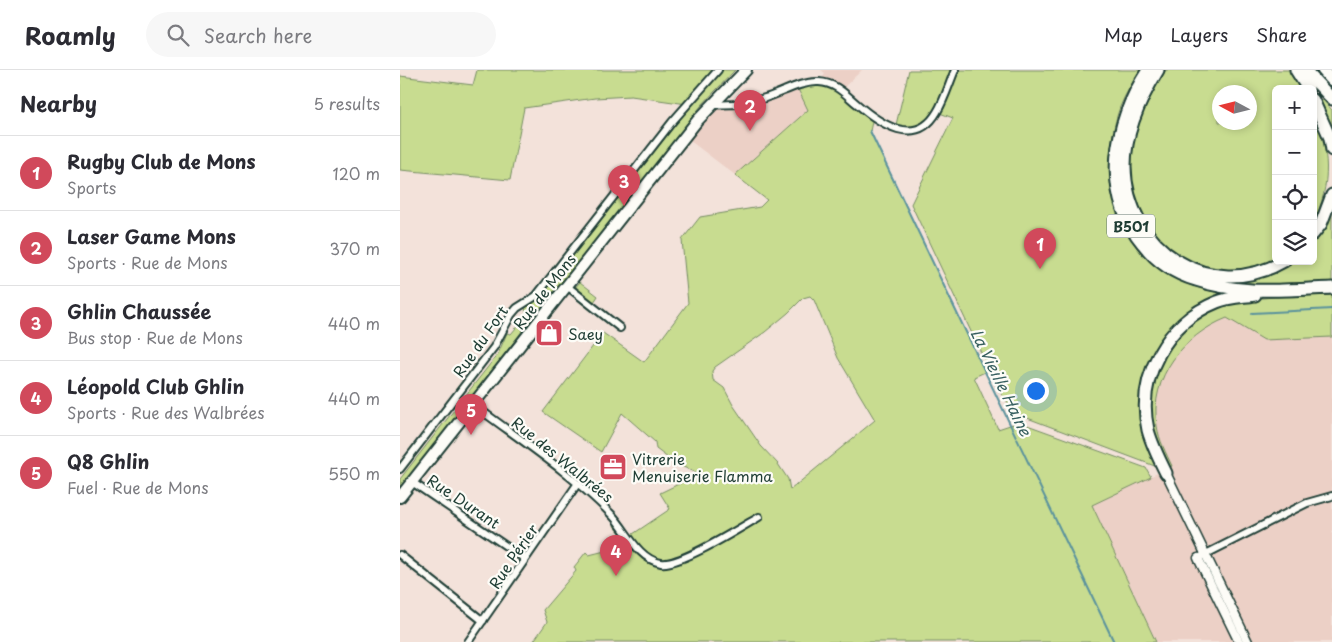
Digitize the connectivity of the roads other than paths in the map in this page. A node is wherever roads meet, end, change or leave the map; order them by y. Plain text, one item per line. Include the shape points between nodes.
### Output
1 (718, 70) edge
2 (746, 70) edge
3 (955, 70) edge
4 (1148, 70) edge
5 (1158, 70) edge
6 (1296, 70) edge
7 (1305, 70) edge
8 (1323, 70) edge
9 (1332, 80) edge
10 (1305, 85) edge
11 (1332, 99) edge
12 (712, 104) junction
13 (1317, 109) edge
14 (1332, 150) edge
15 (1332, 195) edge
16 (1317, 228) edge
17 (1275, 265) edge
18 (567, 286) junction
19 (1332, 288) edge
20 (1274, 291) junction
21 (620, 328) dead end
22 (474, 405) junction
23 (400, 469) edge
24 (1166, 473) joint
25 (412, 482) junction
26 (578, 483) junction
27 (1332, 496) edge
28 (400, 497) edge
29 (759, 517) dead end
30 (400, 555) edge
31 (1202, 556) junction
32 (526, 559) junction
33 (483, 622) junction
34 (468, 642) edge
35 (1239, 642) edge
36 (1248, 642) edge

1 - 23 street, Rue du Fort via 672,122 536,296 511,315 494,347
2 - 12 main road, Rue de Mons
3 - 12 street via 933,117 924,127 911,130 884,124 836,86 822,82 809,82 763,99 727,106
4 - 20 highway, B501 via 1127,110 1115,162 1119,197 1130,225 1148,250 1164,264 1194,280 1222,287
5 - 17 highway, B501 via 1134,116 1126,154 1129,198 1142,228 1173,259 1209,274 1243,275
6 - 10 highway
7 - 11 highway
8 - 9 highway
12 - 18 main road, Rue de Mons
13 - 14 highway
15 - 16 highway
18 - 21 street
18 - 22 main road, Rue de Mons
19 - 20 highway, B501
20 - 24 highway via 1226,299 1205,307 1181,325 1161,349 1149,378 1146,414 1153,446
22 - 25 main road, Rue de Mons
22 - 26 street, Rue des Walbrées
24 - 31 street via 1173,498
25 - 28 main road, Rue de Mons
25 - 32 street, Rue Durant
26 - 29 street, Rue des Walbrées via 613,515 643,554 662,563 679,560
26 - 32 street, Rue Périer
27 - 31 street via 1302,505
30 - 33 street
31 - 35 street
31 - 36 street
32 - 33 street, Rue Périer
33 - 34 street, Rue Périer

